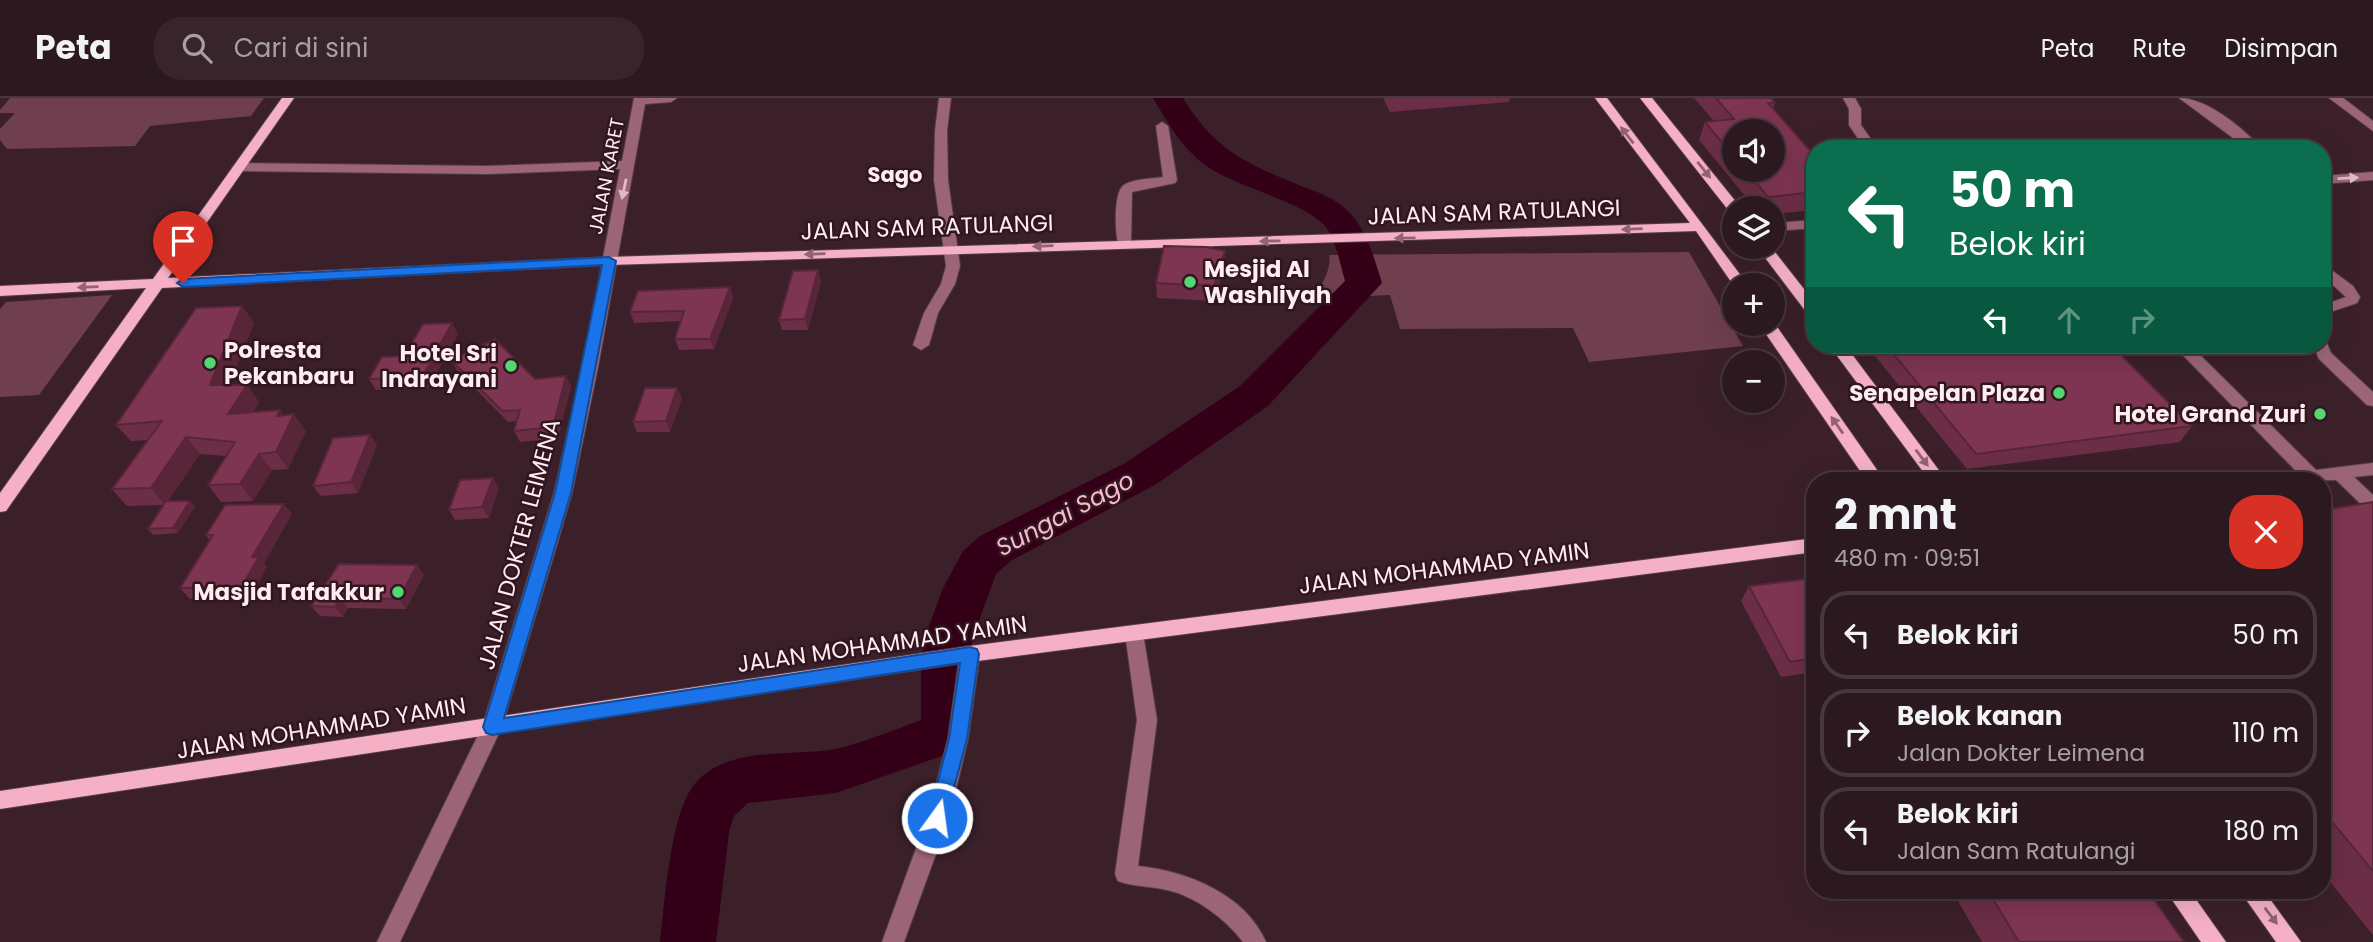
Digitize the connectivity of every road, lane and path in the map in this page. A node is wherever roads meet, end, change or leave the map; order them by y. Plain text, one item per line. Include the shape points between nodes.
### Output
1 (288, 98) edge
2 (671, 98) edge
3 (945, 98) edge
4 (1601, 98) edge
5 (1646, 98) edge
6 (1849, 98) edge
7 (2185, 98) edge
8 (2336, 98) edge
9 (640, 99) edge
10 (1161, 126) dead end
11 (2373, 127) edge
12 (1866, 140) edge
13 (2245, 140) edge
14 (629, 165) junction
15 (239, 167) junction
16 (2373, 176) edge
17 (2331, 179) edge
18 (1724, 196) edge
19 (1806, 225) edge
20 (1785, 226) edge
21 (1700, 227) junction
22 (1124, 243) junction
23 (953, 249) junction
24 (1773, 259) edge
25 (609, 261) junction
26 (1733, 273) edge
27 (2331, 275) edge
28 (156, 285) junction
29 (0, 291) edge
30 (1806, 302) edge
31 (2331, 306) edge
32 (1775, 336) edge
33 (921, 345) dead end
34 (1844, 354) edge
35 (2190, 354) edge
36 (2324, 354) edge
37 (2373, 401) edge
38 (2373, 469) edge
39 (1870, 472) edge
40 (1932, 472) edge
41 (2307, 472) edge
42 (2339, 473) junction
43 (2331, 474) edge
44 (2373, 505) edge
45 (0, 506) edge
46 (1806, 545) edge
47 (1134, 633) junction
48 (965, 655) junction
49 (492, 727) junction
50 (0, 800) edge
51 (2183, 899) edge
52 (2257, 899) edge
53 (388, 942) edge
54 (892, 942) edge
55 (1255, 942) edge
56 (2215, 942) edge
57 (2290, 942) edge

1 - 15 main road
2 - 9 street
3 - 23 street via 942,183
21 -> 4 main road
5 -> 18 main road
6 - 12 street via 1855,108 1855,125
7 - 13 street
8 - 11 street
9 - 14 street, JALAN KARET
10 - 22 street via 1170,180 1125,191
14 - 15 street via 487,170
14 -> 25 street, JALAN KARET
15 - 28 main road
17 -> 16 street
19 - 20 street
21 -> 22 main road, JALAN SAM RATULANGI
21 - 26 main road
22 -> 23 main road, JALAN SAM RATULANGI
23 -> 25 main road, JALAN SAM RATULANGI
23 - 33 street via 954,266
24 - 30 main road
25 - 28 main road, JALAN SAM RATULANGI
25 - 49 street, JALAN DOKTER LEIMENA via 563,493
27 - 31 street via 2353,297
28 -> 29 main road, JALAN SAM RATULANGI
28 - 45 main road
39 -> 32 main road
34 -> 40 main road
35 - 41 street
36 - 37 street
38 - 42 street
42 - 43 street
42 - 44 street
46 - 47 main road, JALAN MOHAMMAD YAMIN
47 - 48 main road, JALAN MOHAMMAD YAMIN
47 - 55 street via 1147,720 1126,874 1179,883 1235,915 1251,930
48 - 49 main road, JALAN MOHAMMAD YAMIN
48 - 54 street via 958,739 937,818
49 - 50 main road, JALAN MOHAMMAD YAMIN
49 - 53 street, JALAN DOKTER LEIMENA
51 - 56 main road
52 -> 57 main road

